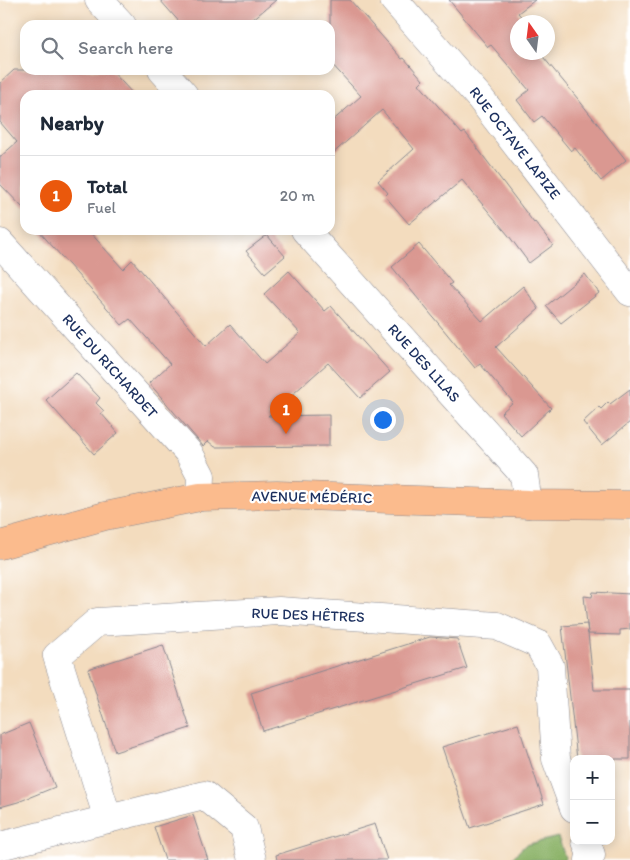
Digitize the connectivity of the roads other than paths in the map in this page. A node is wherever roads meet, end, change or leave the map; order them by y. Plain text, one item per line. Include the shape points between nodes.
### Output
1 (99, 0) edge
2 (394, 0) edge
3 (117, 20) edge
4 (166, 75) edge
5 (180, 90) edge
6 (309, 235) edge
7 (0, 243) edge
8 (630, 292) edge
9 (200, 497) junction
10 (528, 504) junction
11 (630, 505) edge
12 (0, 545) edge
13 (571, 800) edge
14 (108, 819) junction
15 (587, 845) edge
16 (0, 846) edge
17 (252, 860) edge
18 (588, 860) edge

1 - 3 street
2 - 8 street, RUE OCTAVE LAPIZE via 480,98
4 - 5 street
6 - 10 street, RUE DES LILAS via 524,475
7 - 9 street, RUE DU RICHARDET via 189,453 202,476
9 - 10 main road, AVENUE MÉDÉRIC via 277,495
9 - 12 main road, AVENUE MÉDÉRIC via 105,516
10 - 11 main road, AVENUE MÉDÉRIC
13 - 14 street, RUE DES HÊTRES via 556,759 550,666 538,644 497,626 279,611 97,622 57,656
14 - 16 street
14 - 17 street via 204,795 244,828
15 - 18 street via 591,855

